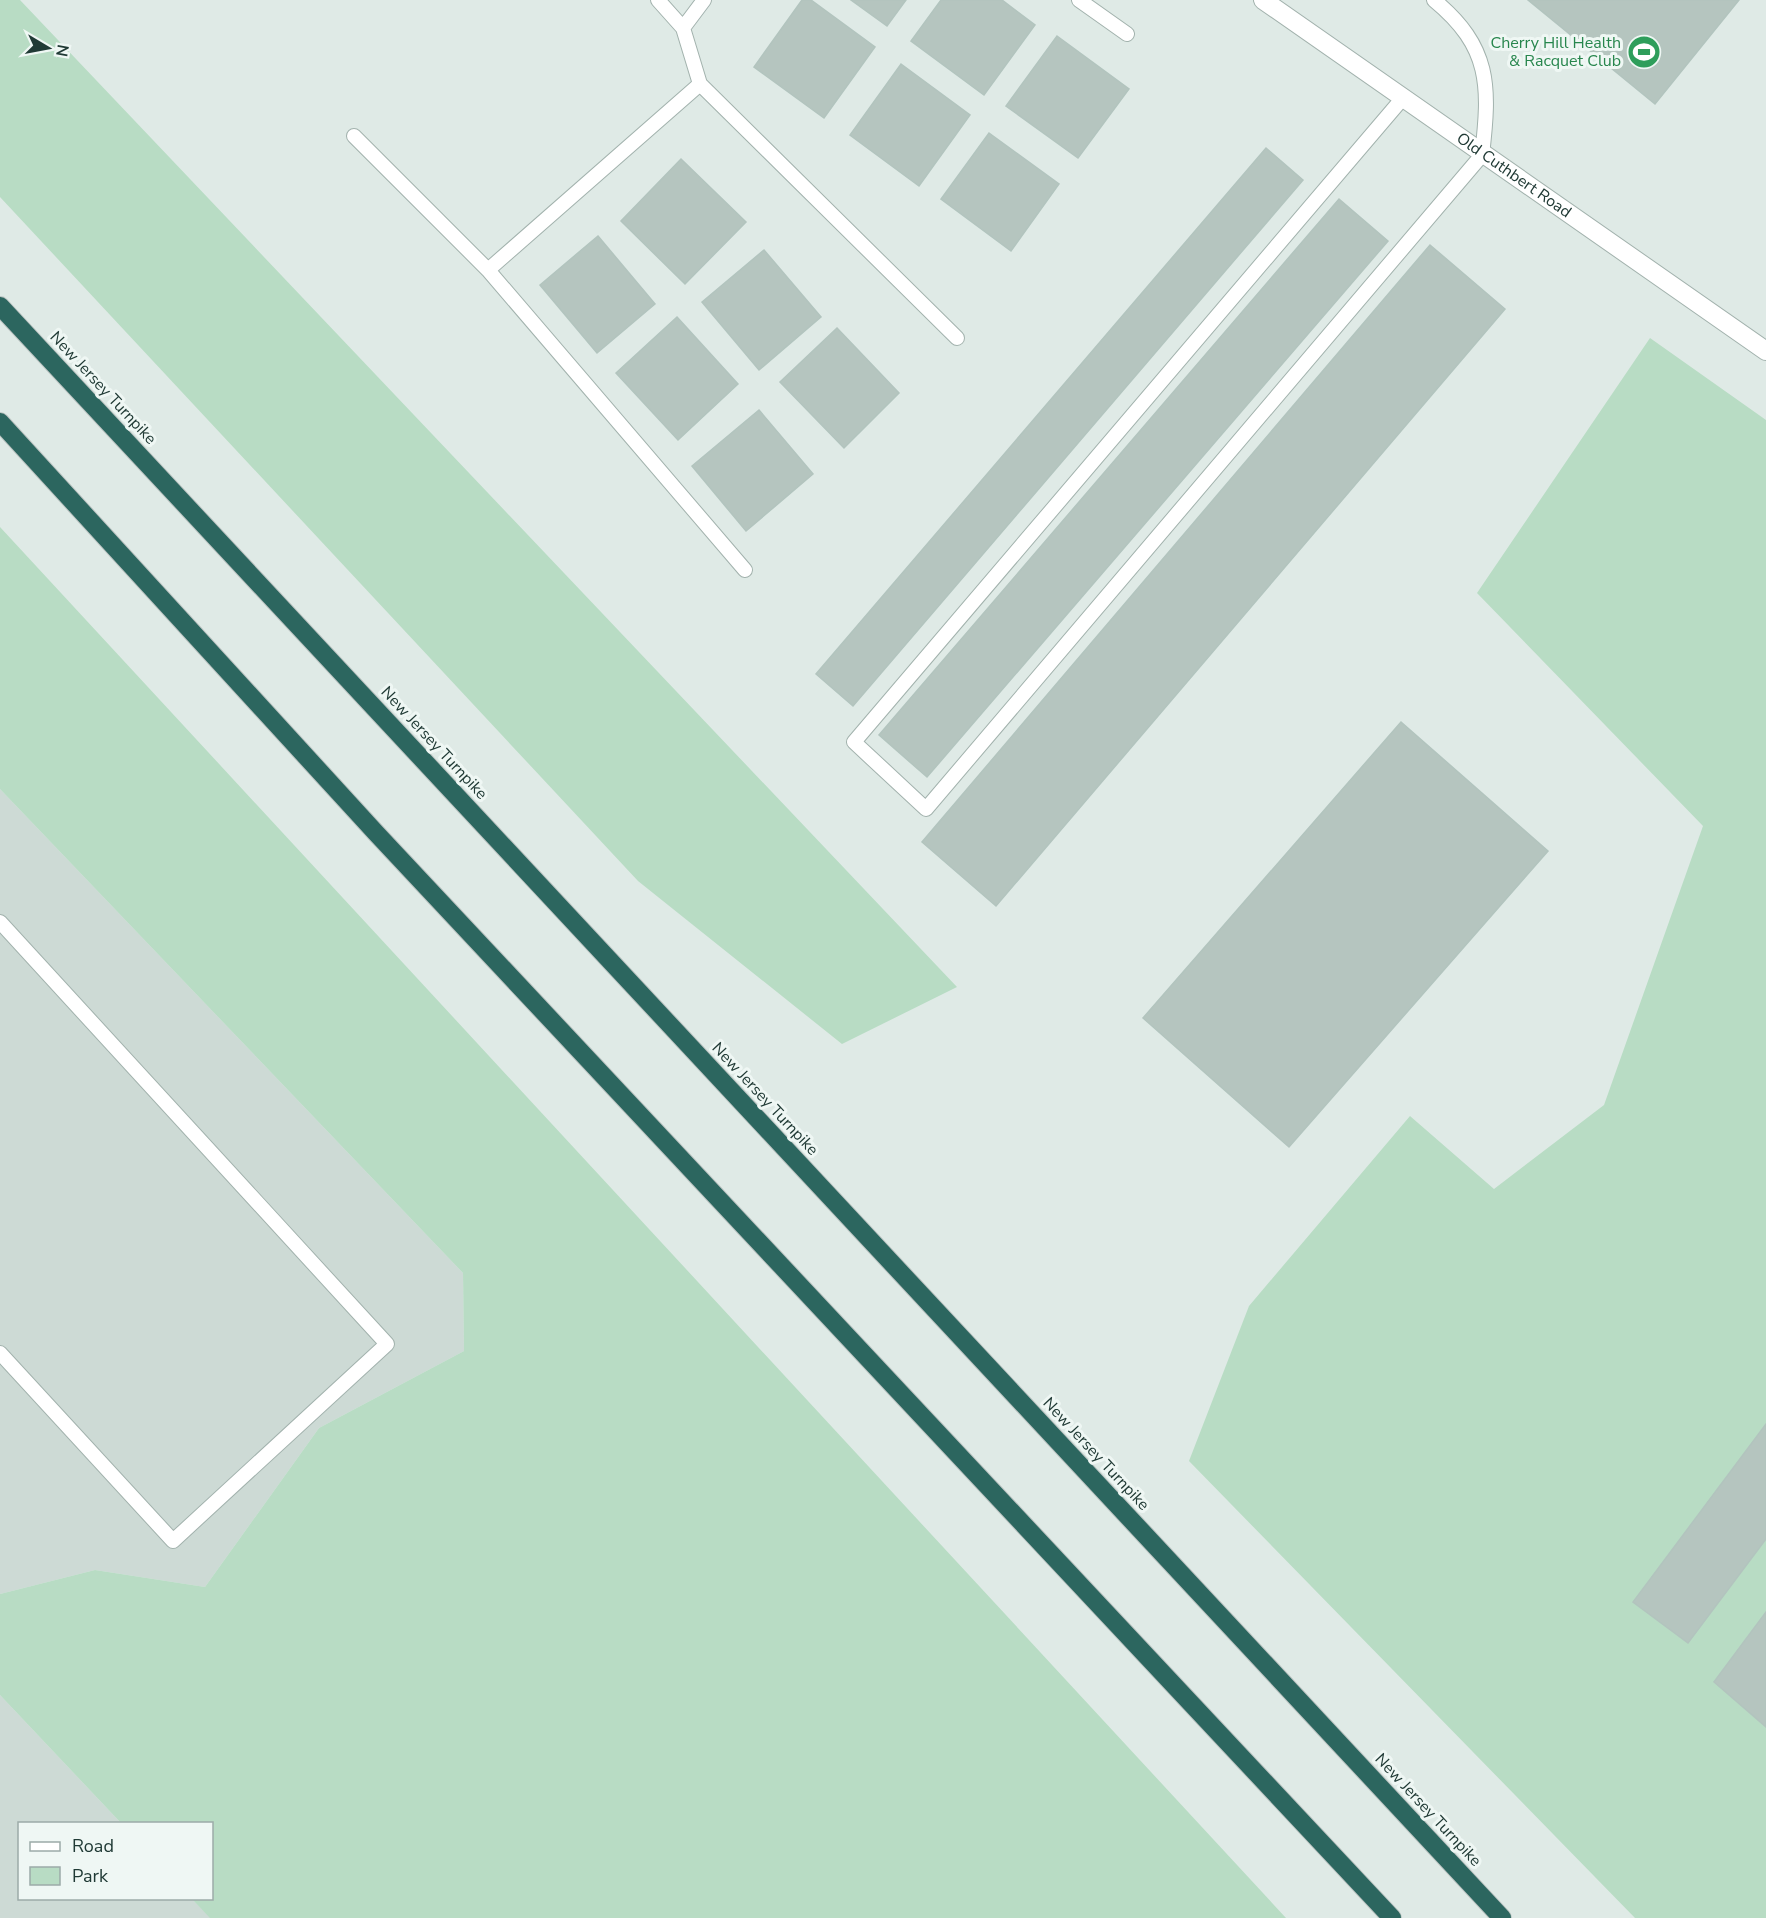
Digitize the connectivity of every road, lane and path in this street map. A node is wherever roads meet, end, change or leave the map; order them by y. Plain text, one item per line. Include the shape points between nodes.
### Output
1 (658, 0) edge
2 (704, 0) edge
3 (1079, 0) edge
4 (1263, 0) edge
5 (1434, 0) edge
6 (683, 28) junction
7 (1127, 34) dead end
8 (700, 84) junction
9 (1402, 99) junction
10 (354, 136) dead end
11 (1482, 155) junction
12 (488, 270) junction
13 (0, 306) edge
14 (957, 338) dead end
15 (1766, 351) edge
16 (0, 422) edge
17 (745, 570) dead end
18 (0, 922) edge
19 (0, 1353) edge
20 (1392, 1918) edge
21 (1502, 1918) edge

1 - 6 lane
2 - 6 lane
3 - 7 lane
4 - 9 street, Old Cuthbert Road
5 - 11 lane via 1472,41 1483,70 1488,104
6 - 8 lane
8 - 12 lane
8 - 14 lane
9 - 11 street, Old Cuthbert Road
9 - 11 lane via 854,742 926,809
10 - 12 lane
11 - 15 street, Old Cuthbert Road
12 - 17 lane
13 - 21 highway, New Jersey Turnpike
16 - 20 highway via 376,833
18 - 19 lane via 387,1344 173,1541

